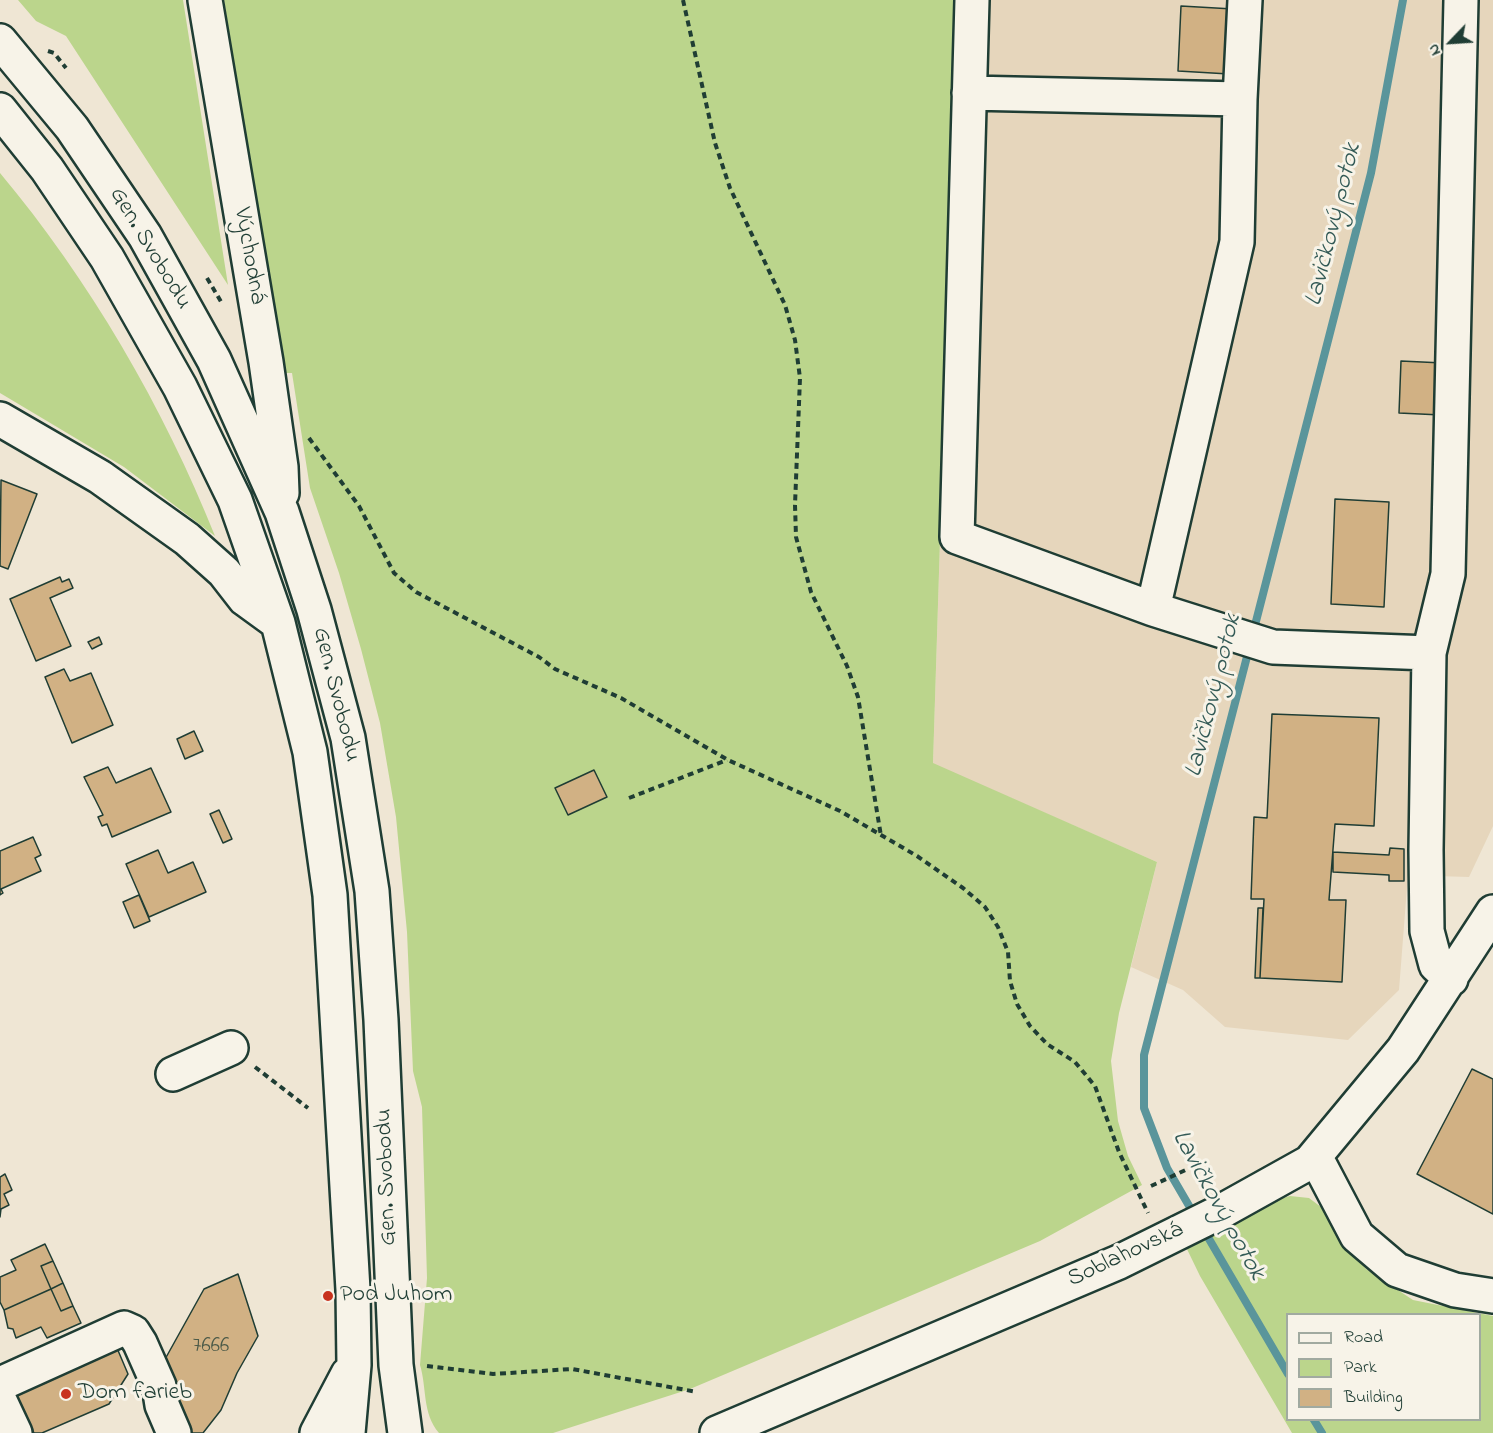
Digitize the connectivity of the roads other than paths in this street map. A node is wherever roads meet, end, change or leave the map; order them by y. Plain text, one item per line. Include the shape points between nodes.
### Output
1 (205, 0) edge
2 (972, 0) edge
3 (1245, 0) edge
4 (1461, 0) edge
5 (0, 40) edge
6 (969, 93) junction
7 (1240, 99) junction
8 (0, 110) edge
9 (0, 419) edge
10 (282, 512) junction
11 (1153, 609) junction
12 (278, 622) junction
13 (1429, 653) junction
14 (1493, 912) edge
15 (1451, 979) junction
16 (231, 1048) road end
17 (173, 1074) dead end
18 (1315, 1156) junction
19 (1493, 1296) edge
20 (354, 1365) junction
21 (0, 1384) edge
22 (0, 1401) edge
23 (168, 1419) edge
24 (15, 1433) edge
25 (316, 1433) edge
26 (348, 1433) edge
27 (405, 1433) edge
28 (717, 1433) edge

1 - 10 street, Východná via 269,386 281,467
2 - 6 street
3 - 7 street
4 - 13 street via 1448,574
5 - 10 street, Gen. Svobodu via 72,128 145,236 214,360
6 - 7 street
6 - 11 street via 957,537
7 - 11 street via 1237,242
8 - 12 street, Gen. Svobodu via 47,169 107,258 180,387 235,500
9 - 12 street via 99,477 187,539 224,572 245,599
10 - 27 street, Gen. Svobodu via 314,610 348,738 372,891 396,1365
11 - 13 street via 1273,647
12 - 20 street, Gen. Svobodu via 310,752 330,895
13 - 15 street via 1427,931 1436,965
14 - 15 street, Soblahovská
15 - 18 street, Soblahovská via 1403,1050
16 - 17 street
18 - 19 street via 1357,1236 1397,1269 1455,1290
18 - 28 street, Soblahovská via 1222,1211 1119,1262
20 - 25 street, Gen. Svobodu
20 - 26 street, Gen. Svobodu
21 - 23 street via 124,1328 133,1332 140,1343
22 - 24 street

